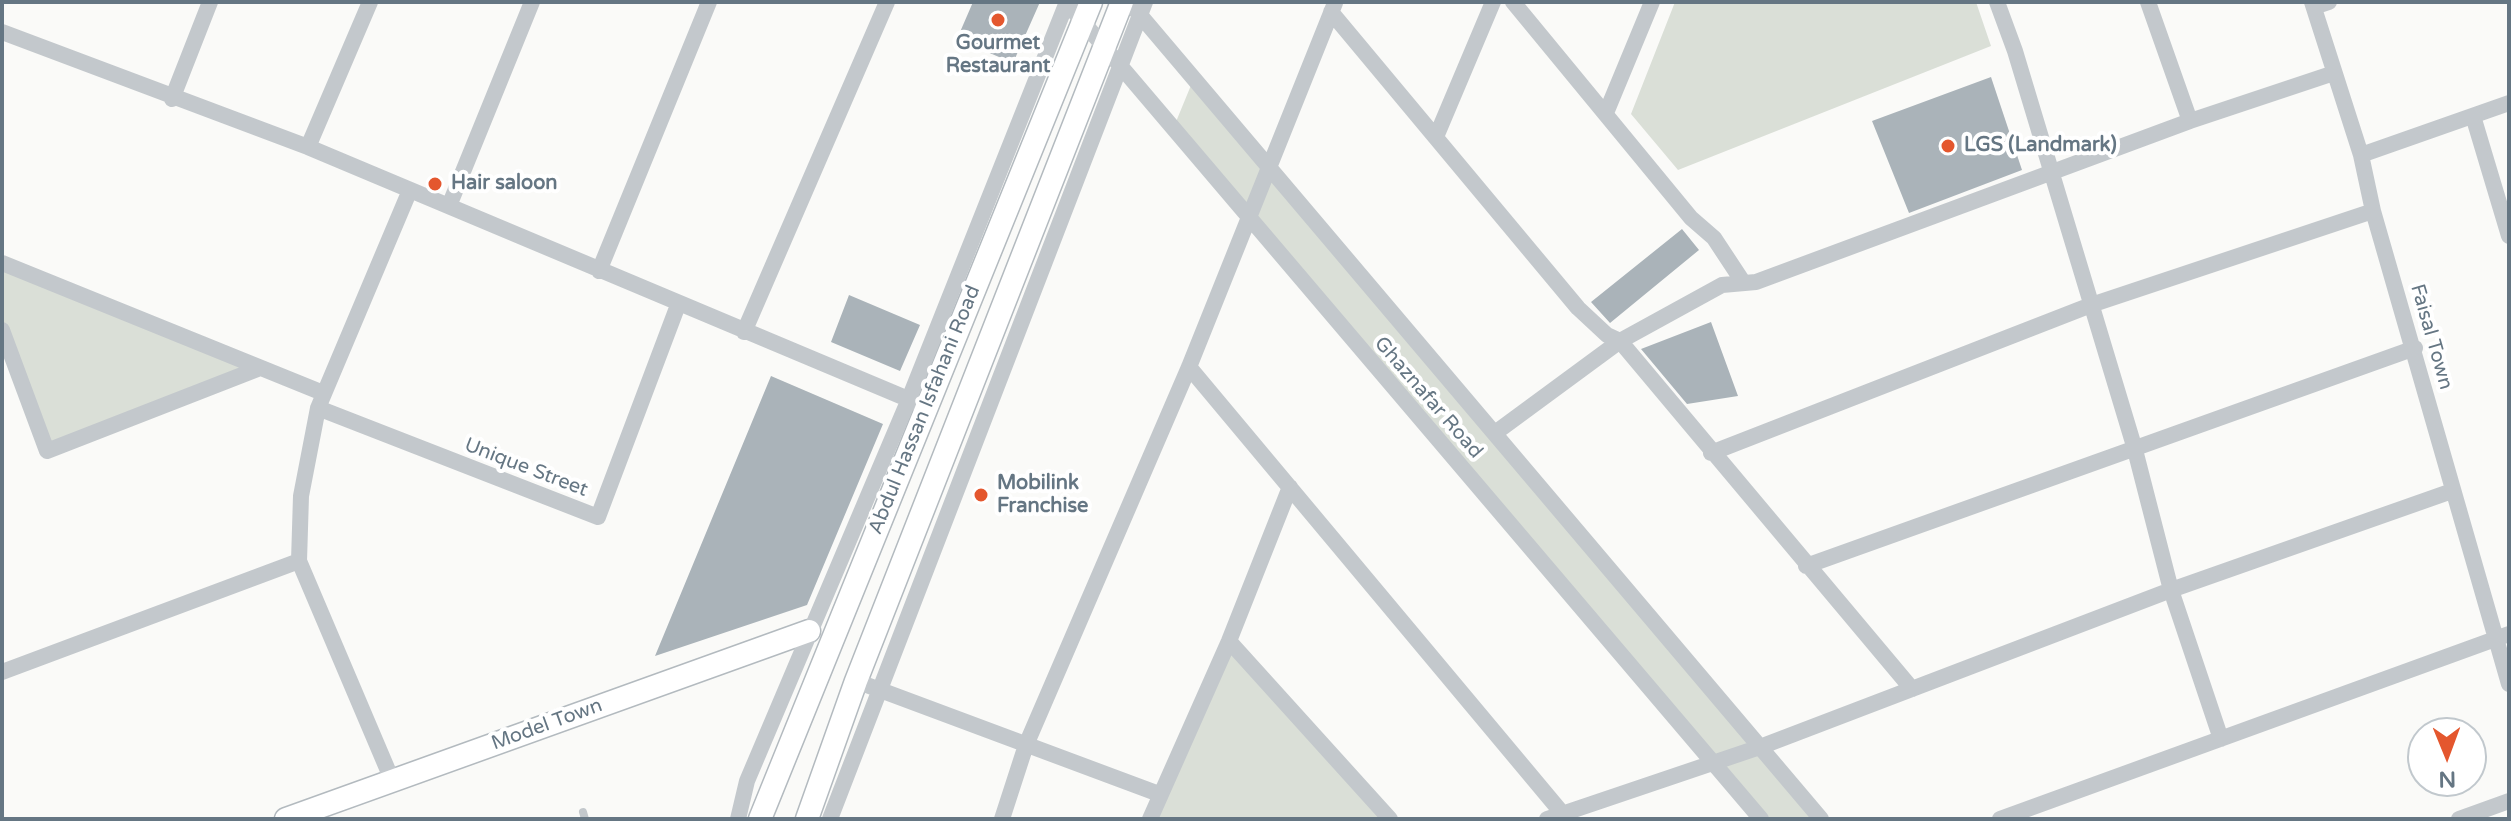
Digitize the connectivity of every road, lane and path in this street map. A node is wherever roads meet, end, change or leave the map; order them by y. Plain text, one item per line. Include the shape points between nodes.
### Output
1 (210, 2) edge
2 (370, 2) edge
3 (532, 2) edge
4 (709, 2) edge
5 (887, 2) edge
6 (1066, 2) edge
7 (1493, 2) edge
8 (1513, 2) edge
9 (1652, 2) edge
10 (1997, 2) edge
11 (2148, 2) edge
12 (2318, 4) edge
13 (1134, 5) edge
14 (1333, 7) edge
15 (1087, 12) edge
16 (2, 32) edge
17 (1104, 47) junction
18 (1120, 66) junction
19 (2334, 73) junction
20 (172, 99) junction
21 (2509, 103) edge
22 (1606, 113) junction
23 (2473, 116) junction
24 (2190, 121) junction
25 (1436, 137) junction
26 (308, 147) junction
27 (2361, 155) junction
28 (1268, 166) junction
29 (2053, 174) junction
30 (410, 190) junction
31 (449, 206) junction
32 (2373, 211) junction
33 (1246, 217) junction
34 (2509, 236) edge
35 (2, 263) edge
36 (599, 271) junction
37 (1743, 282) junction
38 (678, 305) junction
39 (2091, 305) junction
40 (2, 330) edge
41 (744, 332) junction
42 (1620, 341) junction
43 (2415, 348) junction
44 (1189, 367) junction
45 (260, 368) junction
46 (320, 400) junction
47 (918, 403) junction
48 (1495, 433) junction
49 (2134, 446) junction
50 (1711, 453) junction
51 (1290, 487) junction
52 (2452, 491) junction
53 (299, 561) junction
54 (1806, 566) junction
55 (2171, 590) junction
56 (809, 631) junction
57 (2502, 637) edge
58 (1229, 641) junction
59 (2, 672) edge
60 (856, 681) junction
61 (2509, 684) edge
62 (1912, 689) junction
63 (880, 690) junction
64 (2221, 739) junction
65 (1026, 745) junction
66 (1760, 747) junction
67 (1712, 762) junction
68 (392, 780) junction
69 (1159, 794) junction
70 (2509, 801) edge
71 (1555, 816) edge
72 (286, 819) edge
73 (738, 819) edge
74 (760, 819) edge
75 (807, 819) edge
76 (830, 819) edge
77 (1002, 819) edge
78 (1150, 819) edge
79 (1390, 819) edge
80 (1761, 819) edge
81 (1821, 819) edge
82 (2000, 819) edge
83 (2459, 819) edge

1 - 20 street
2 - 26 street
3 - 31 street
4 - 36 street
5 - 41 street
6 - 15 street, Ghaznafar Road
6 - 47 street
7 - 25 street
8 - 22 street
9 - 22 street
10 - 29 street
11 - 24 street
12 - 19 street, Faisal Town
13 - 17 main road, Abdul Hassan Isfahani Road
13 - 18 street
13 - 28 street, Ghaznafar Road
14 - 25 street
14 - 28 street
15 - 17 street, Ghaznafar Road
15 - 47 main road, Abdul Hassan Isfahani Road
16 - 20 street
17 - 18 street, Ghaznafar Road
17 - 60 main road, Abdul Hassan Isfahani Road
18 - 33 street, Ghaznafar Road
18 - 63 street
19 - 24 street
19 - 27 street, Faisal Town
20 - 26 street
21 - 23 street
22 - 37 street via 1691,218 1714,238
23 - 27 street
23 - 34 street
24 - 29 street
25 - 42 street via 1578,308
26 - 30 street
27 - 32 street, Faisal Town
28 - 33 street
28 - 48 street, Ghaznafar Road
29 - 37 street via 1756,282
29 - 39 street
30 - 31 street
30 - 46 street
31 - 36 street
32 - 39 street
32 - 43 street, Faisal Town
33 - 44 street
33 - 67 street, Ghaznafar Road
35 - 45 street
36 - 38 street
37 - 42 street via 1722,285
38 - 41 street
38 - 46 street, Unique Street via 598,517
39 - 49 street
39 - 50 street
40 - 45 street via 47,451
41 - 47 street
42 - 48 street
42 - 50 street
43 - 49 street
43 - 52 street, Faisal Town
44 - 51 street
44 - 65 street
45 - 46 street
46 - 53 street via 301,496
47 - 56 street
47 - 74 main road, Abdul Hassan Isfahani Road
48 - 66 street, Ghaznafar Road
49 - 54 street
49 - 55 street
50 - 54 street
51 - 58 street
51 - 71 street
52 - 55 street
52 - 57 street, Faisal Town
53 - 59 street
53 - 68 street
54 - 62 street
55 - 62 street
55 - 64 street
56 - 68 main road, Model Town
56 - 73 street via 747,781
57 - 61 street, Faisal Town
57 - 64 street
58 - 69 street
58 - 79 street
60 - 63 street
60 - 75 main road, Abdul Hassan Isfahani Road
62 - 66 street
63 - 65 street
63 - 76 street
64 - 82 street
65 - 69 street
65 - 77 street
66 - 67 street
66 - 81 street, Ghaznafar Road
67 - 71 street
67 - 80 street, Ghaznafar Road
68 - 72 main road, Model Town
69 - 78 street
70 - 83 street

